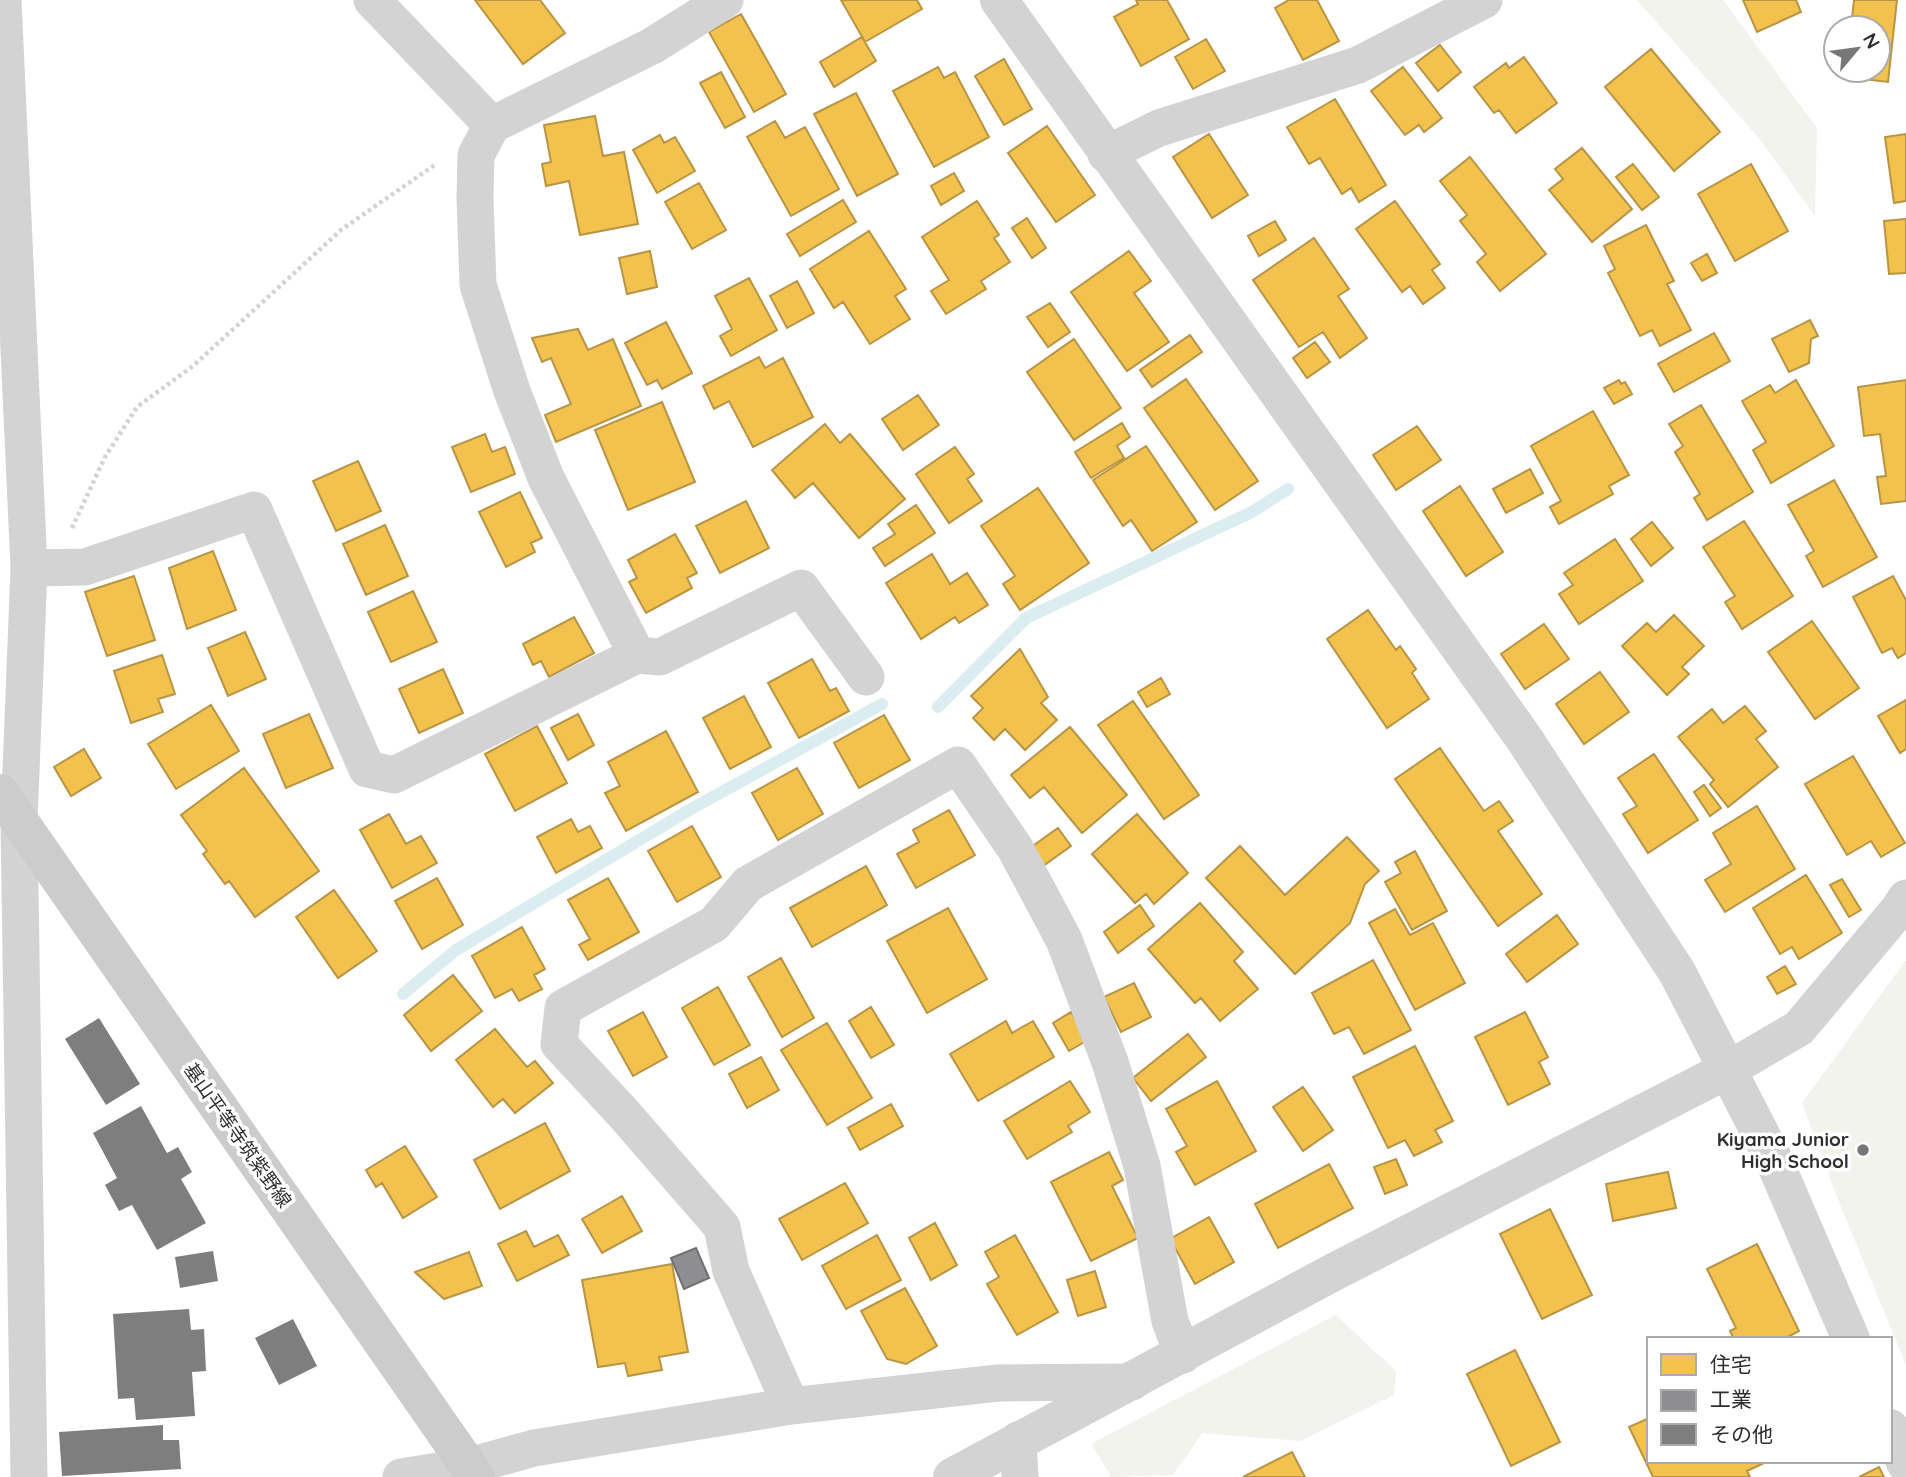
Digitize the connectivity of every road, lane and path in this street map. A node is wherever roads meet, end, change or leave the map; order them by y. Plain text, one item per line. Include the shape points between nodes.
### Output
1 (3, 0) edge
2 (372, 0) edge
3 (725, 0) edge
4 (999, 0) edge
5 (1484, 0) edge
6 (484, 140) junction
7 (1106, 153) junction
8 (29, 568) junction
9 (636, 655) junction
10 (866, 677) dead end
11 (10, 808) edge
12 (1906, 898) edge
13 (1729, 1069) junction
14 (1851, 1337) edge
15 (1183, 1355) junction
16 (1132, 1382) junction
17 (792, 1406) junction
18 (1892, 1432) edge
19 (1019, 1458) edge
20 (1906, 1464) edge
21 (472, 1471) edge
22 (29, 1477) edge
23 (401, 1477) edge
24 (951, 1477) edge

1 - 8 street
2 - 6 street
3 - 6 street
4 - 7 street
5 - 7 street via 1358,65 1159,128
6 - 8 path via 444,158 341,230 192,366 137,407 104,457 68,536
6 - 9 street via 475,198 478,285 546,478
7 - 13 street via 1524,737 1677,972
8 - 9 street via 85,567 254,510 367,769 394,775
8 - 11 street
9 - 10 street via 660,657 801,588
11 - 21 main road, 基山平等寺筑紫野線
11 - 22 street
12 - 13 street via 1799,1028
13 - 14 street
13 - 15 street
15 - 16 street
15 - 17 street via 1170,1321 1142,1166 1110,1062 1068,952 1014,848 958,765 748,884 714,924 563,1008 559,1044 722,1227 731,1271
16 - 17 street via 998,1383
16 - 19 street
17 - 21 street via 534,1448
18 - 20 street
19 - 24 street
21 - 23 street

